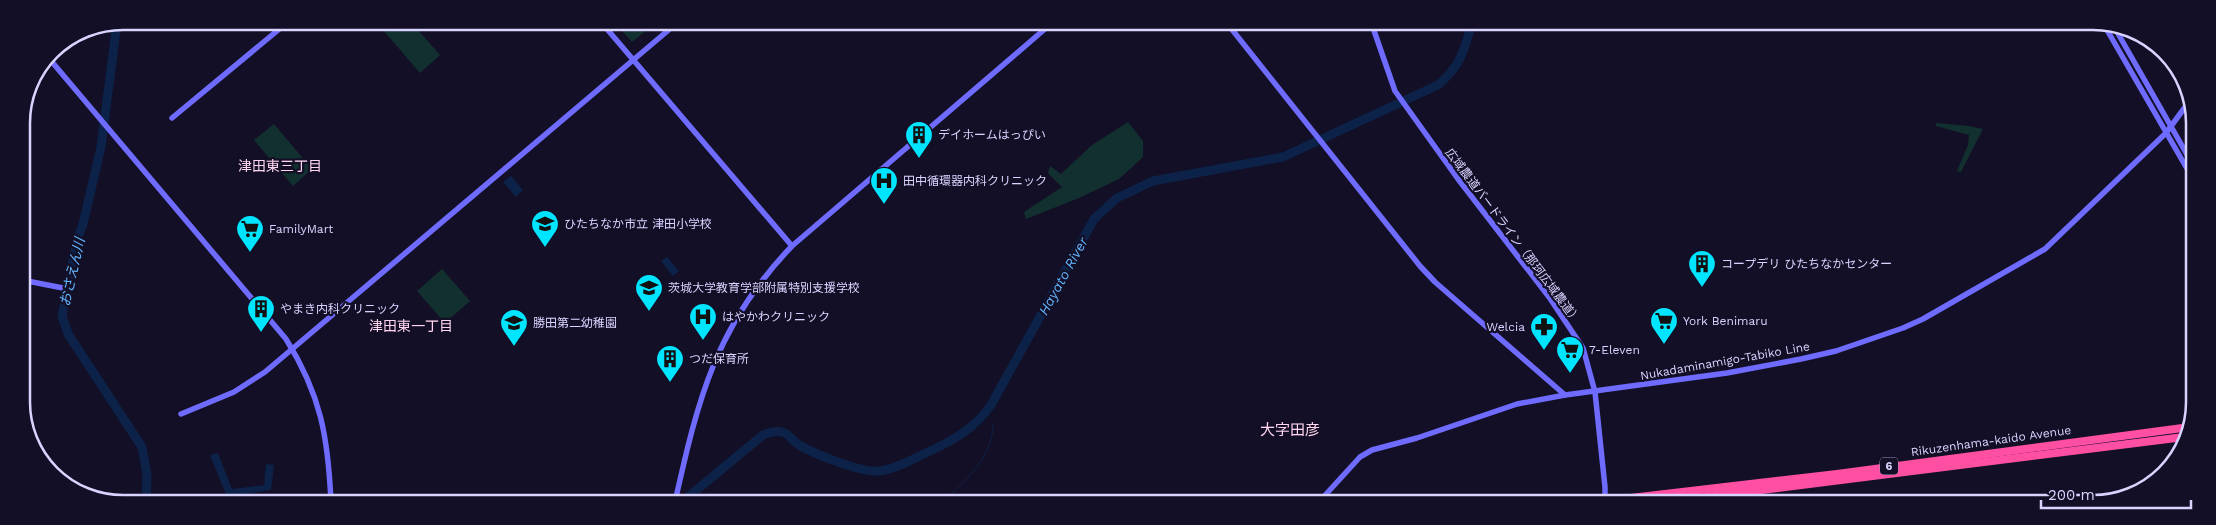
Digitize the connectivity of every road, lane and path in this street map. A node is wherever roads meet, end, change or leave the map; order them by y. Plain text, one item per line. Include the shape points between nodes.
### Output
1 (278, 30) edge
2 (608, 30) edge
3 (668, 30) edge
4 (1044, 30) edge
5 (1232, 30) edge
6 (1374, 30) edge
7 (2108, 31) edge
8 (2118, 34) edge
9 (633, 59) junction
10 (52, 62) edge
11 (2184, 107) edge
12 (172, 118) dead end
13 (2170, 126) junction
14 (2166, 133) junction
15 (2186, 153) edge
16 (2186, 167) edge
17 (792, 246) junction
18 (30, 282) edge
19 (63, 288) dead end
20 (293, 349) junction
21 (1594, 392) junction
22 (1565, 395) junction
23 (181, 414) dead end
24 (2182, 428) edge
25 (2178, 438) edge
26 (331, 495) edge
27 (676, 495) edge
28 (1325, 495) edge
29 (1605, 495) edge
30 (1664, 495) edge
31 (1722, 495) edge

1 - 12 street
2 - 9 street
3 - 9 street
4 - 17 street
5 - 22 street via 1432,279
6 - 21 street, 広域農道バードライン（那珂広域農道） via 1394,91 1549,296 1582,348
7 - 14 street
8 - 13 street
9 - 17 street
9 - 20 street
10 - 20 street
11 - 13 street, Nukadaminamigo-Tabiko Line
13 - 14 street, Nukadaminamigo-Tabiko Line
13 - 15 street
14 - 16 street
14 - 21 street, Nukadaminamigo-Tabiko Line via 2045,249 1924,319 1866,341 1802,359
17 - 27 street via 754,289 717,354 697,409
18 - 19 street
20 - 23 street via 234,392
20 - 26 street via 308,378 322,421
21 - 22 street, Nukadaminamigo-Tabiko Line
21 - 29 street, 広域農道バードライン（那珂広域農道）
22 - 28 street, Nukadaminamigo-Tabiko Line via 1517,404 1417,438 1367,451
24 - 30 highway, Rikuzenhama-kaido Avenue / 6
25 - 31 highway, Rikuzenhama-kaido Avenue / 6

